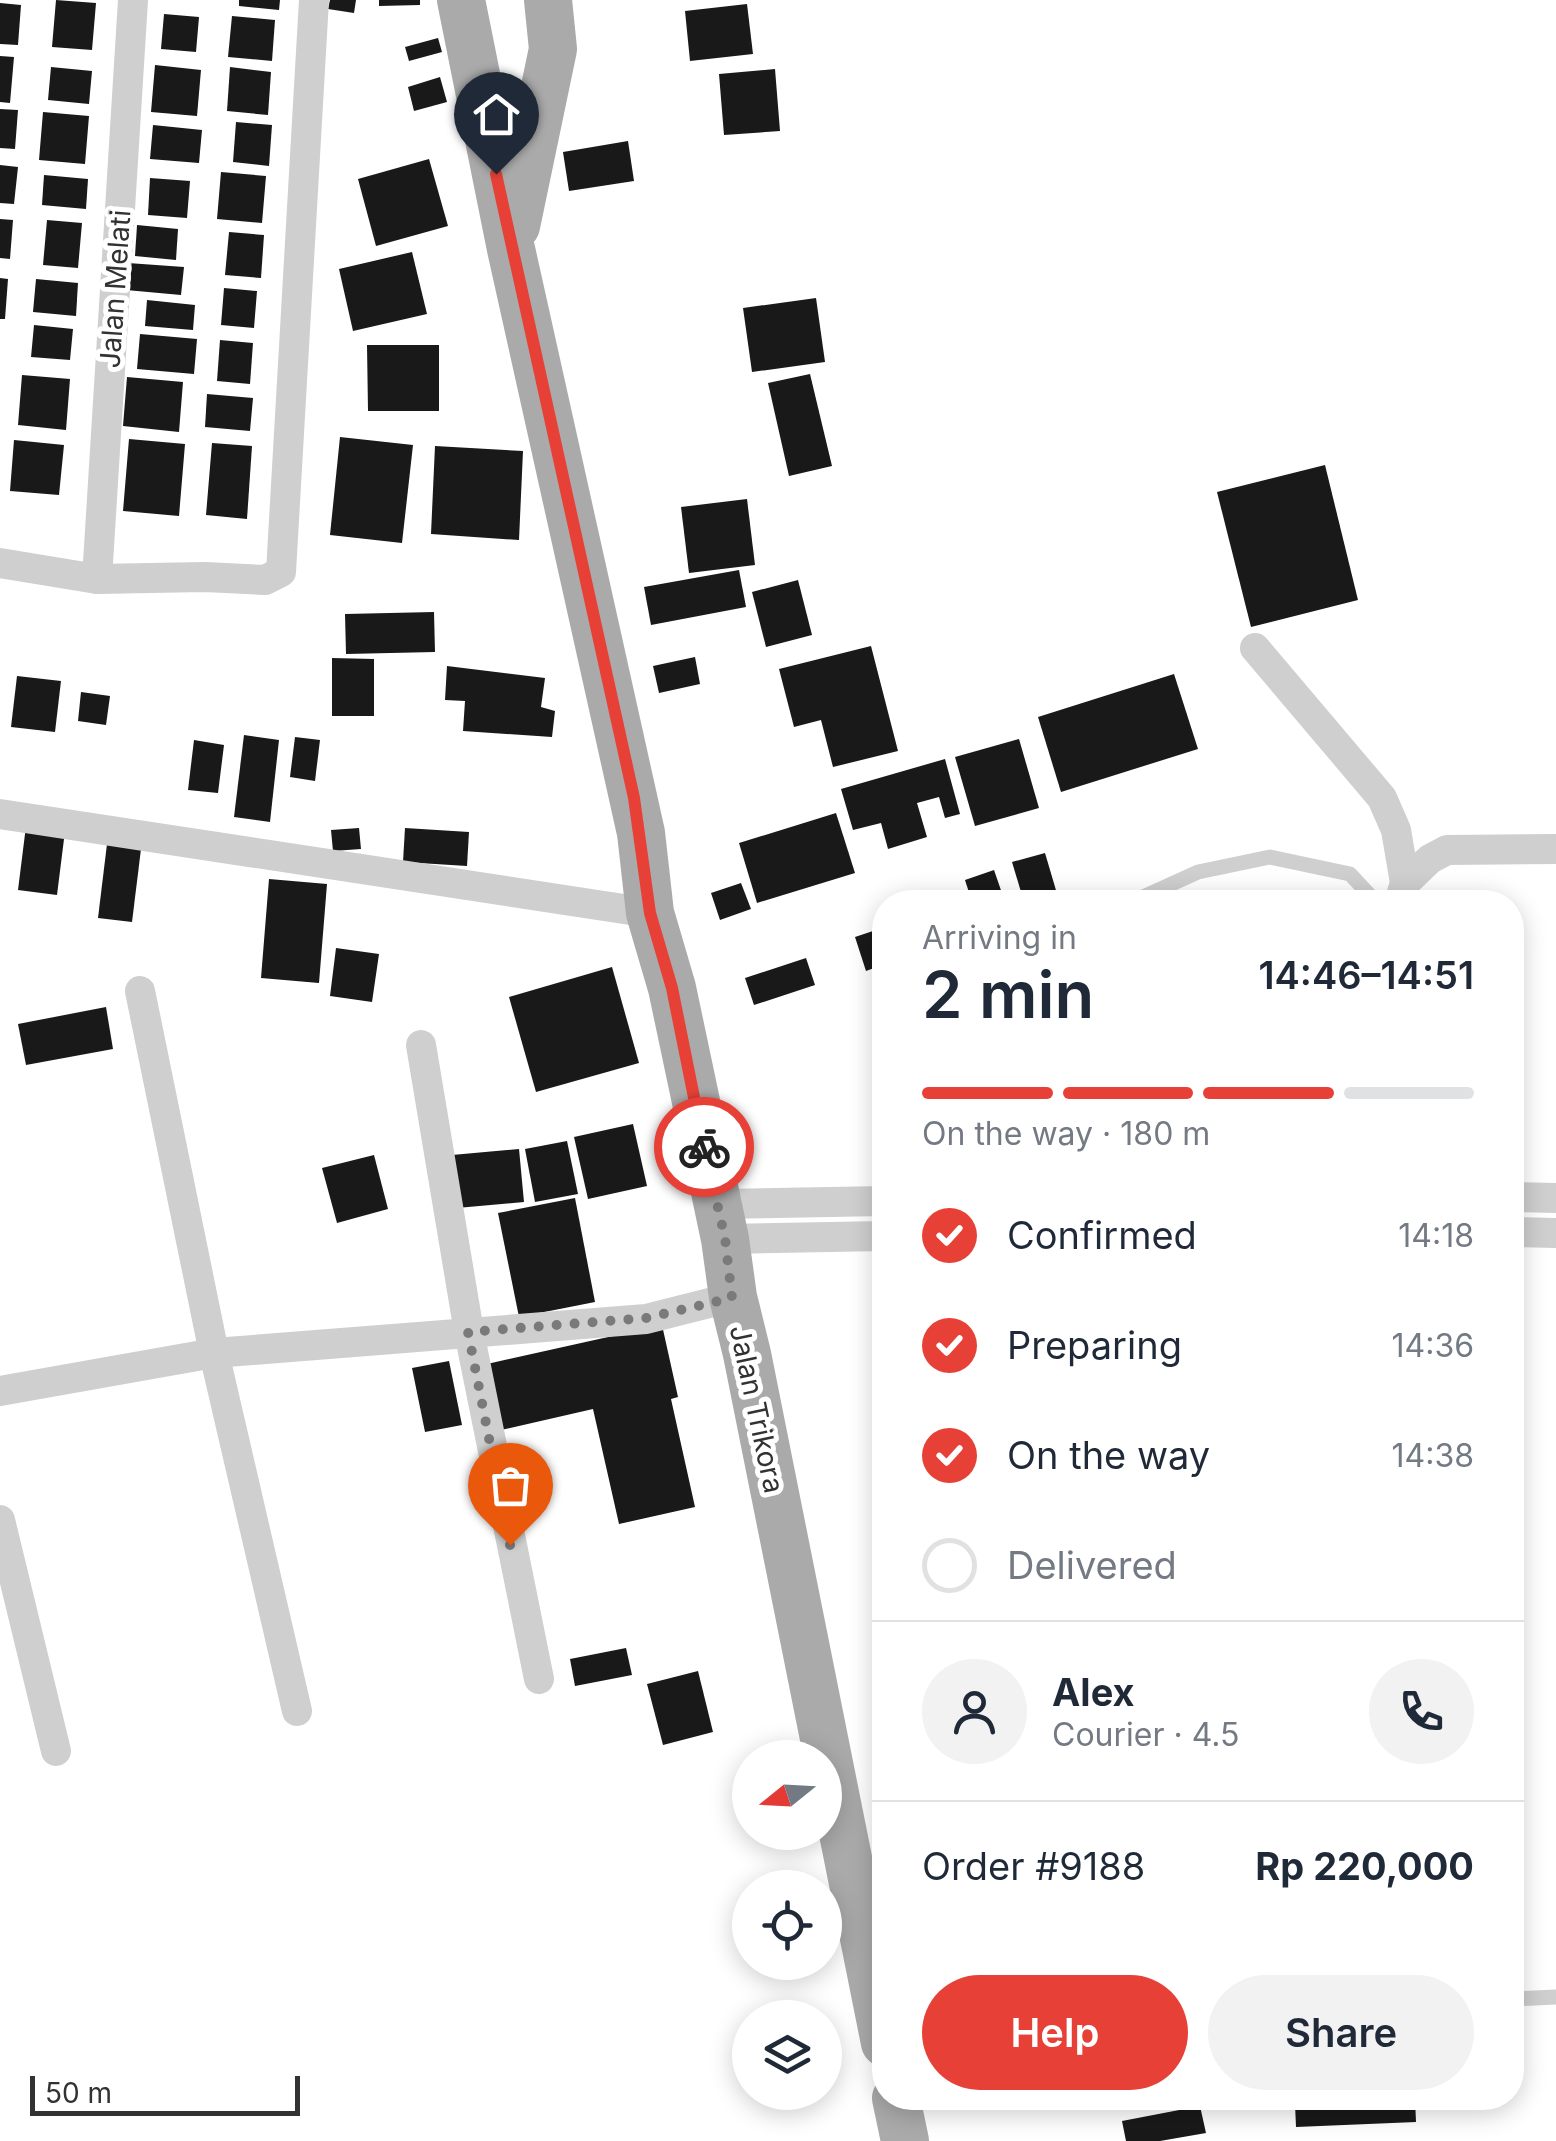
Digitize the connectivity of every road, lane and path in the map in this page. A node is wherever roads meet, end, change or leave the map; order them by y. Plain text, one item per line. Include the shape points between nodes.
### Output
1 (133, 0) edge
2 (314, 0) edge
3 (461, 0) edge
4 (548, 0) edge
5 (553, 50) junction
6 (474, 61) junction
7 (511, 250) junction
8 (0, 563) edge
9 (97, 579) junction
10 (1255, 648) dead end
11 (0, 814) edge
12 (1556, 849) edge
13 (1158, 890) edge
14 (1365, 890) edge
15 (1402, 890) edge
16 (1405, 890) edge
17 (650, 913) junction
18 (140, 991) dead end
19 (421, 1045) dead end
20 (1524, 1197) edge
21 (1556, 1198) edge
22 (872, 1203) edge
23 (721, 1221) junction
24 (1524, 1232) edge
25 (1556, 1233) edge
26 (872, 1235) edge
27 (732, 1298) junction
28 (468, 1332) junction
29 (214, 1353) junction
30 (0, 1392) edge
31 (0, 1520) edge
32 (13, 1627) edge
33 (538, 1678) dead end
34 (298, 1712) dead end
35 (56, 1751) dead end
36 (872, 1970) edge
37 (1556, 1998) edge
38 (1524, 1999) edge
39 (899, 2110) edge
40 (905, 2141) edge

1 - 9 street, Jalan Melati
2 - 9 street via 281,572 265,580
3 - 6 main road, Jalan Trikora
4 - 5 main road, Jalan Trikora
5 - 6 main road via 507,72
5 - 7 main road, Jalan Trikora
6 - 7 main road, Jalan Trikora
7 - 17 main road, Jalan Trikora via 641,833
8 - 9 street
10 - 15 street via 1382,798 1396,830
11 - 17 street
12 - 16 street via 1447,850
13 - 14 lane via 1198,872 1270,857 1350,874
17 - 23 main road, Jalan Trikora
18 - 29 street
19 - 28 street
20 - 21 street
22 - 23 street
23 - 26 street
23 - 27 main road, Jalan Trikora
24 - 25 street
27 - 28 street via 646,1318
27 - 36 main road, Jalan Trikora
28 - 29 street
28 - 33 street
29 - 30 street
29 - 34 street
31 - 32 street
32 - 35 street
37 - 38 lane
39 - 40 main road

